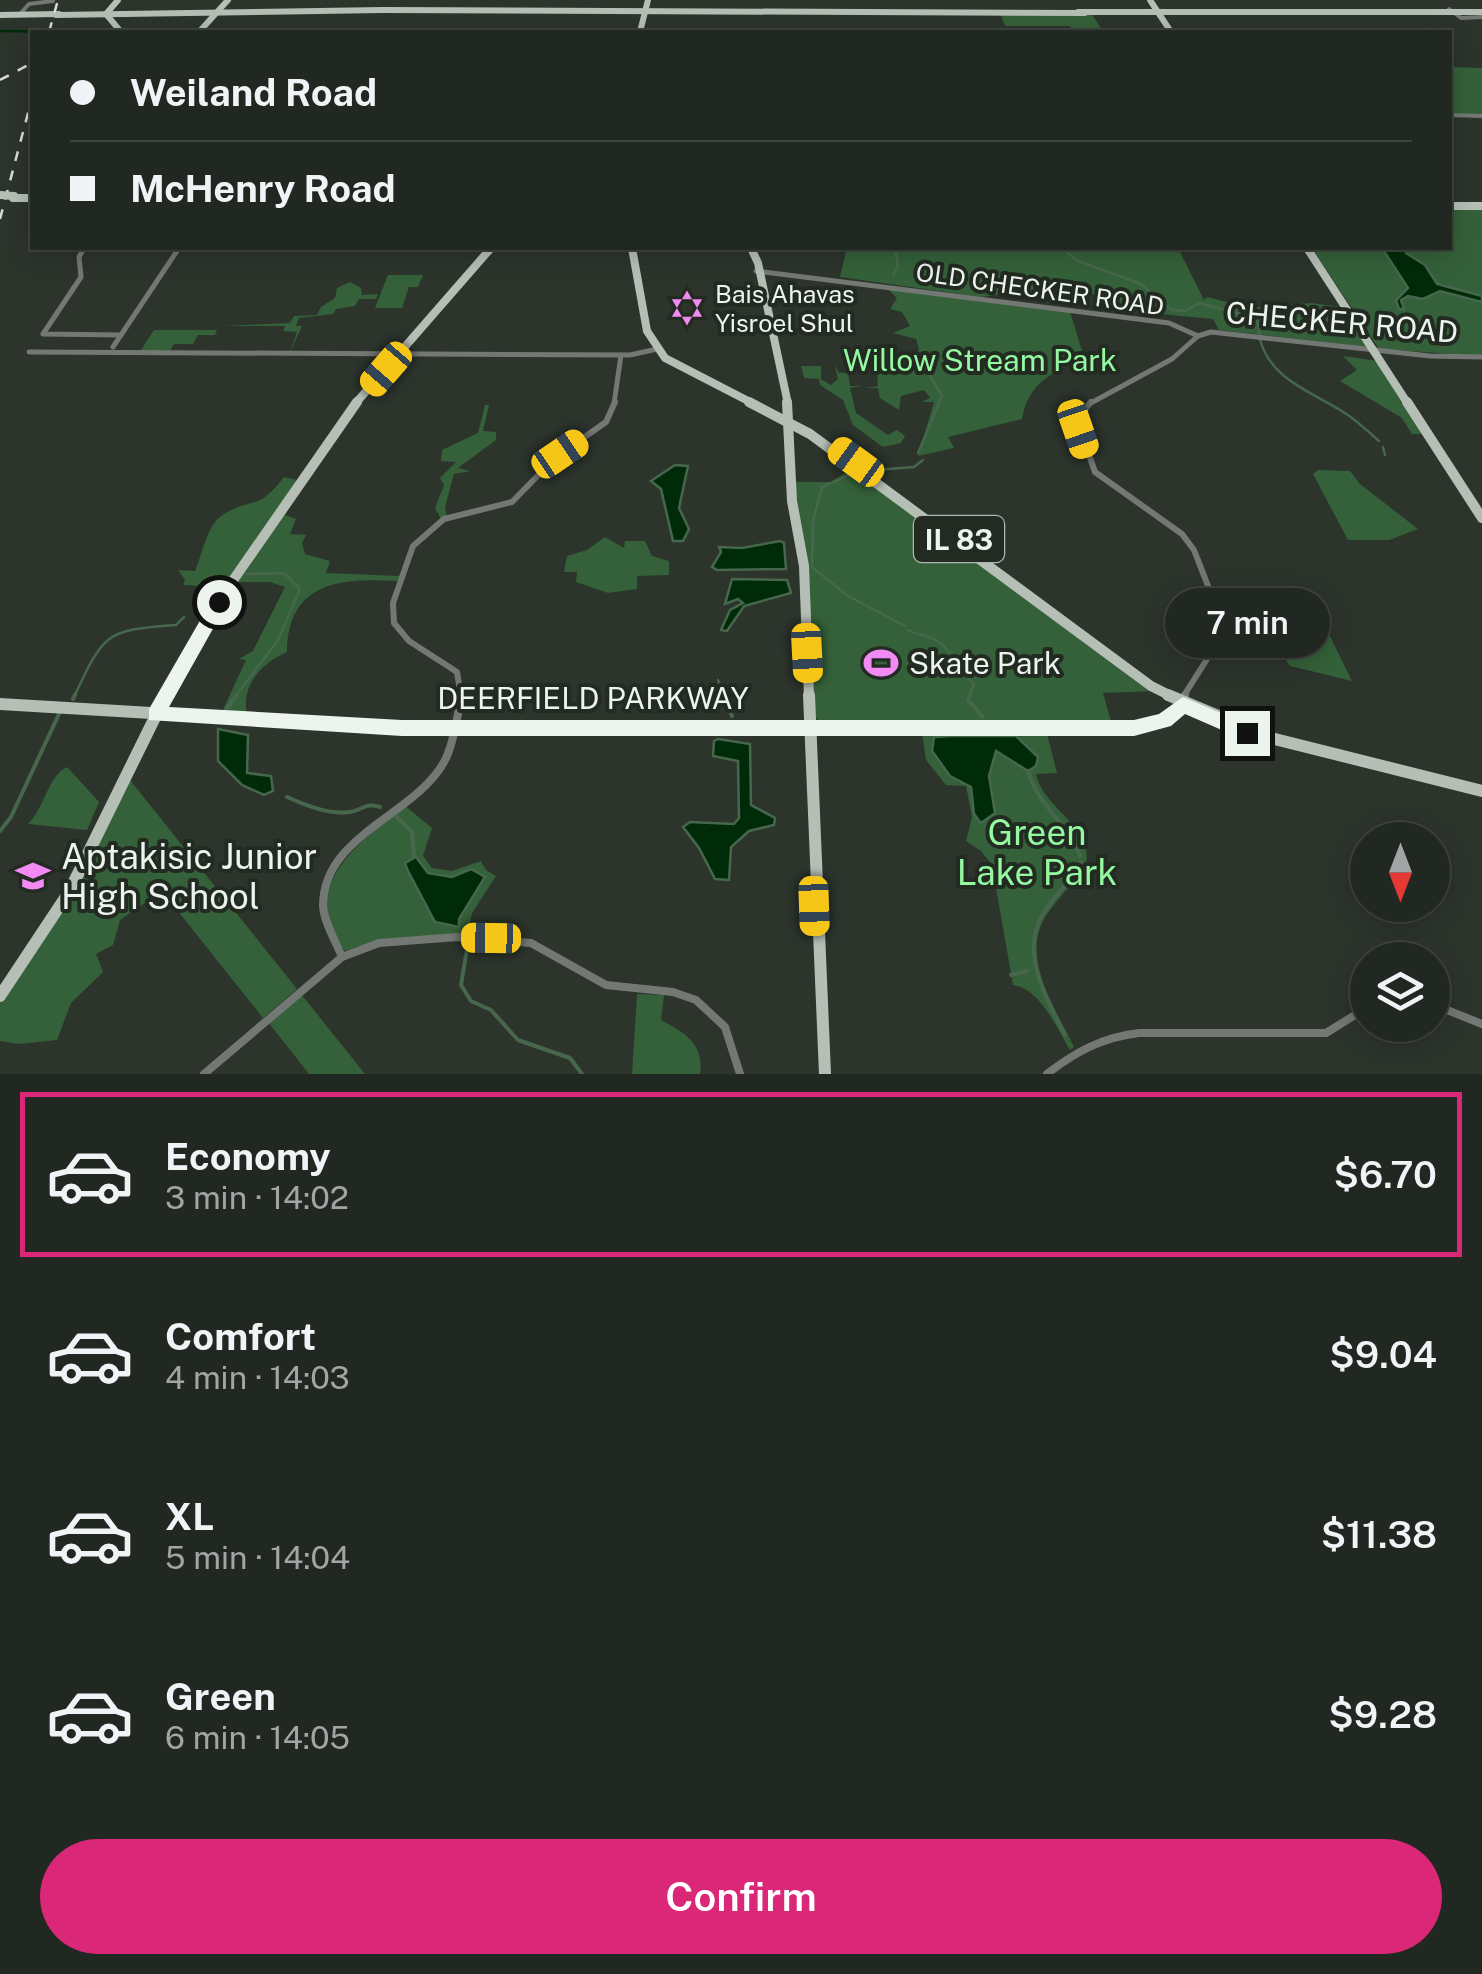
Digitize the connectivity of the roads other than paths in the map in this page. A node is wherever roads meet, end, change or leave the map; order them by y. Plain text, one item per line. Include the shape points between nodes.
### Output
1 (118, 0) edge
2 (228, 0) edge
3 (414, 0) edge
4 (646, 0) edge
5 (1148, 0) edge
6 (54, 1) edge
7 (1479, 4) dead end
8 (409, 10) junction
9 (642, 11) junction
10 (1159, 13) junction
11 (1184, 13) junction
12 (216, 14) junction
13 (1482, 14) edge
14 (1456, 15) junction
15 (12, 16) edge
16 (108, 16) junction
17 (119, 30) edge
18 (201, 30) edge
19 (638, 30) edge
20 (1169, 30) edge
21 (1452, 115) edge
22 (1482, 116) edge
23 (0, 197) edge
24 (30, 197) edge
25 (1452, 207) edge
26 (1482, 207) edge
27 (83, 250) edge
28 (178, 250) edge
29 (490, 250) edge
30 (634, 250) edge
31 (634, 250) edge
32 (750, 250) edge
33 (1310, 250) edge
34 (758, 271) junction
35 (121, 336) junction
36 (1198, 336) junction
37 (113, 347) dead end
38 (657, 349) junction
39 (1375, 350) junction
40 (29, 352) dead end
41 (94, 354) joint
42 (205, 355) joint
43 (621, 355) junction
44 (398, 356) junction
45 (1482, 357) edge
46 (786, 419) junction
47 (1482, 509) edge
48 (1482, 518) edge
49 (200, 635) junction
50 (165, 696) junction
51 (1180, 701) junction
52 (0, 702) edge
53 (142, 709) junction
54 (159, 712) junction
55 (456, 725) junction
56 (808, 726) junction
57 (1482, 788) edge
58 (342, 957) junction
59 (0, 996) edge
60 (1450, 1011) edge
61 (1350, 1017) edge
62 (1482, 1024) edge
63 (204, 1074) edge
64 (740, 1074) edge
65 (822, 1074) edge
66 (1047, 1074) edge

1 - 16 main road
2 - 12 main road
3 - 8 main road
4 - 9 main road
5 - 10 main road
6 - 15 street via 29,4
7 - 14 street via 1478,10 1449,10
8 - 9 main road
8 - 12 main road
9 - 10 main road
9 - 19 main road
10 - 11 main road
10 - 11 main road
10 - 20 main road
11 - 14 main road
12 - 16 main road
12 - 18 main road
13 - 14 main road
15 - 16 main road
16 - 17 main road
21 - 22 street
23 - 24 main road, bridge
25 - 26 main road
27 - 35 street via 81,278 43,334
28 - 35 street
29 - 44 main road
30 - 38 main road, IL 83 via 647,331
31 - 46 main road, IL 83 via 658,346 688,370
32 - 34 main road
33 - 39 main road
34 - 36 street, OLD CHECKER ROAD via 1169,324
34 - 46 main road
34 - 46 main road via 779,355
35 - 37 street
36 - 39 street, CHECKER ROAD via 1226,331
36 - 51 street via 1172,359 1092,400 1077,420 1095,472 1182,534 1215,604 1221,637
38 - 43 street
38 - 46 main road, IL 83 via 683,371
39 - 45 street, CHECKER ROAD
39 - 47 main road
39 - 48 main road
40 - 41 street
41 - 42 street
42 - 44 street
43 - 44 street
43 - 55 street via 606,422 556,457 512,502 444,520 413,546 392,616 402,635 460,676
44 - 49 main road via 327,441
46 - 51 main road, IL 83
46 - 56 main road via 786,496 799,567
49 - 50 main road
49 - 54 main road
50 - 53 main road
50 - 54 main road
51 - 56 main road, DEERFIELD PARKWAY via 1164,720 1134,728
51 - 57 main road, IL 83 via 1286,744
52 - 53 main road, DEERFIELD PARKWAY
52 - 54 main road, DEERFIELD PARKWAY
53 - 54 main road, DEERFIELD PARKWAY
54 - 55 main road, DEERFIELD PARKWAY via 298,724
54 - 59 main road via 69,892
55 - 56 main road, DEERFIELD PARKWAY
55 - 58 street via 436,773 349,848 332,871 323,909
56 - 65 main road
58 - 63 street
58 - 64 street via 370,945 435,938 531,943 606,985 673,992 702,1004 729,1035
60 - 62 street
61 - 66 street via 1326,1032 1110,1037

